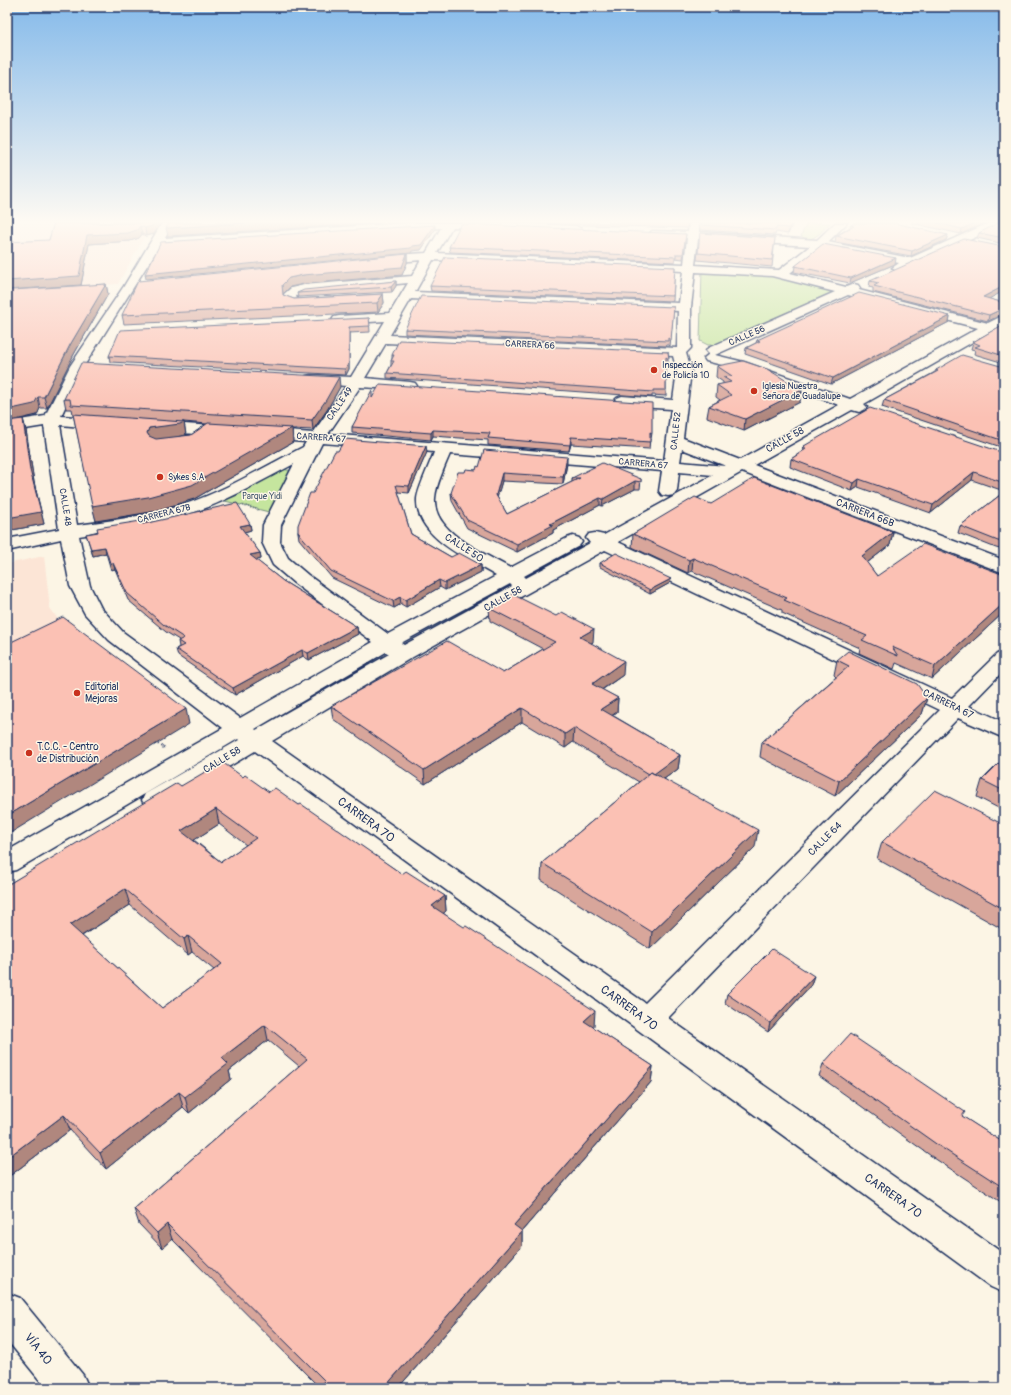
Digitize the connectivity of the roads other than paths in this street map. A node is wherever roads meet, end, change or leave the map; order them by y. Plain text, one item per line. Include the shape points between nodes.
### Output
1 (129, 288) edge
2 (323, 288) edge
3 (411, 288) edge
4 (688, 288) edge
5 (842, 288) edge
6 (853, 288) edge
7 (849, 290) junction
8 (407, 296) junction
9 (391, 298) dead end
10 (327, 302) edge
11 (1004, 306) edge
12 (685, 307) junction
13 (394, 317) junction
14 (1004, 319) edge
15 (330, 320) edge
16 (974, 323) junction
17 (989, 327) junction
18 (381, 339) junction
19 (939, 350) junction
20 (681, 352) junction
21 (701, 353) junction
22 (967, 358) edge
23 (300, 379) edge
24 (356, 382) junction
25 (426, 387) edge
26 (608, 400) edge
27 (844, 402) junction
28 (678, 405) junction
29 (872, 411) edge
30 (51, 420) junction
31 (7, 427) edge
32 (206, 430) junction
33 (674, 440) junction
34 (187, 444) edge
35 (314, 444) junction
36 (443, 449) junction
37 (732, 465) junction
38 (672, 467) junction
39 (707, 469) junction
40 (668, 491) junction
41 (69, 532) junction
42 (596, 538) junction
43 (7, 545) edge
44 (1004, 567) edge
45 (517, 581) junction
46 (386, 643) junction
47 (404, 654) junction
48 (1004, 658) edge
49 (955, 707) junction
50 (1004, 731) edge
51 (246, 734) junction
52 (10, 874) edge
53 (646, 1021) junction
54 (1004, 1275) edge
55 (7, 1311) edge
56 (70, 1388) edge

1 - 30 main road via 106,331
2 - 10 main road via 295,291 290,298 304,304
3 - 8 main road, CALLE 49
4 - 12 main road, CALLE 52
5 - 7 main road
6 - 7 main road, CALLE 56
7 - 16 main road
7 - 21 main road, CALLE 56
8 - 9 main road
8 - 12 main road
8 - 13 main road, CALLE 49
11 - 16 main road, CALLE 58
12 - 21 main road, CALLE 52
13 - 15 main road
13 - 18 main road, CALLE 49
14 - 17 main road, CALLE 58
16 - 17 main road
16 - 19 main road, CALLE 58
17 - 19 main road, CALLE 58
18 - 20 main road, CARRERA 66
18 - 24 main road, CALLE 49
19 - 22 main road
19 - 27 main road, CALLE 58
20 - 21 main road, CALLE 52
20 - 21 main road, CALLE 52
20 - 21 main road via 692,347
21 - 27 main road
21 - 28 main road, CALLE 52
23 - 24 main road
24 - 25 main road
24 - 35 main road, CALLE 49
26 - 28 main road
27 - 29 main road
27 - 37 main road, CALLE 58
28 - 33 main road, CALLE 52
30 - 31 main road, CARRERA 67
30 - 32 main road, CARRERA 67
30 - 41 main road, CALLE 48
32 - 34 main road
32 - 35 main road, CARRERA 67
33 - 37 main road
33 - 38 main road, CALLE 52
35 - 36 main road, CARRERA 67
35 - 41 main road, CARRERA 67B via 216,498 169,514
35 - 46 main road, CALLE 49 via 272,525 271,542 280,561
36 - 38 main road, CARRERA 67
36 - 45 main road, CALLE 50 via 426,498 428,519 446,538
37 - 39 main road, CARRERA 67
37 - 42 main road, CALLE 58
37 - 44 main road, CARRERA 66B
38 - 39 main road, CARRERA 67
38 - 40 main road, CALLE 52
39 - 40 main road, CALLE 58
40 - 42 main road, CALLE 58
41 - 43 main road, CARRERA 67B
41 - 51 main road, CALLE 48 via 80,586 92,610 122,641
42 - 45 main road, CALLE 58
42 - 49 main road, CARRERA 67
45 - 46 main road, CALLE 58
45 - 47 main road, CALLE 58
46 - 47 main road, CALLE 49
46 - 51 main road, CALLE 58
47 - 51 main road, CALLE 58
48 - 49 main road, CALLE 64
49 - 50 main road, CARRERA 67
49 - 53 main road, CALLE 64
51 - 52 main road, CALLE 58
51 - 53 main road, CARRERA 70
53 - 54 main road, CARRERA 70
55 - 56 main road, VÍA 40

